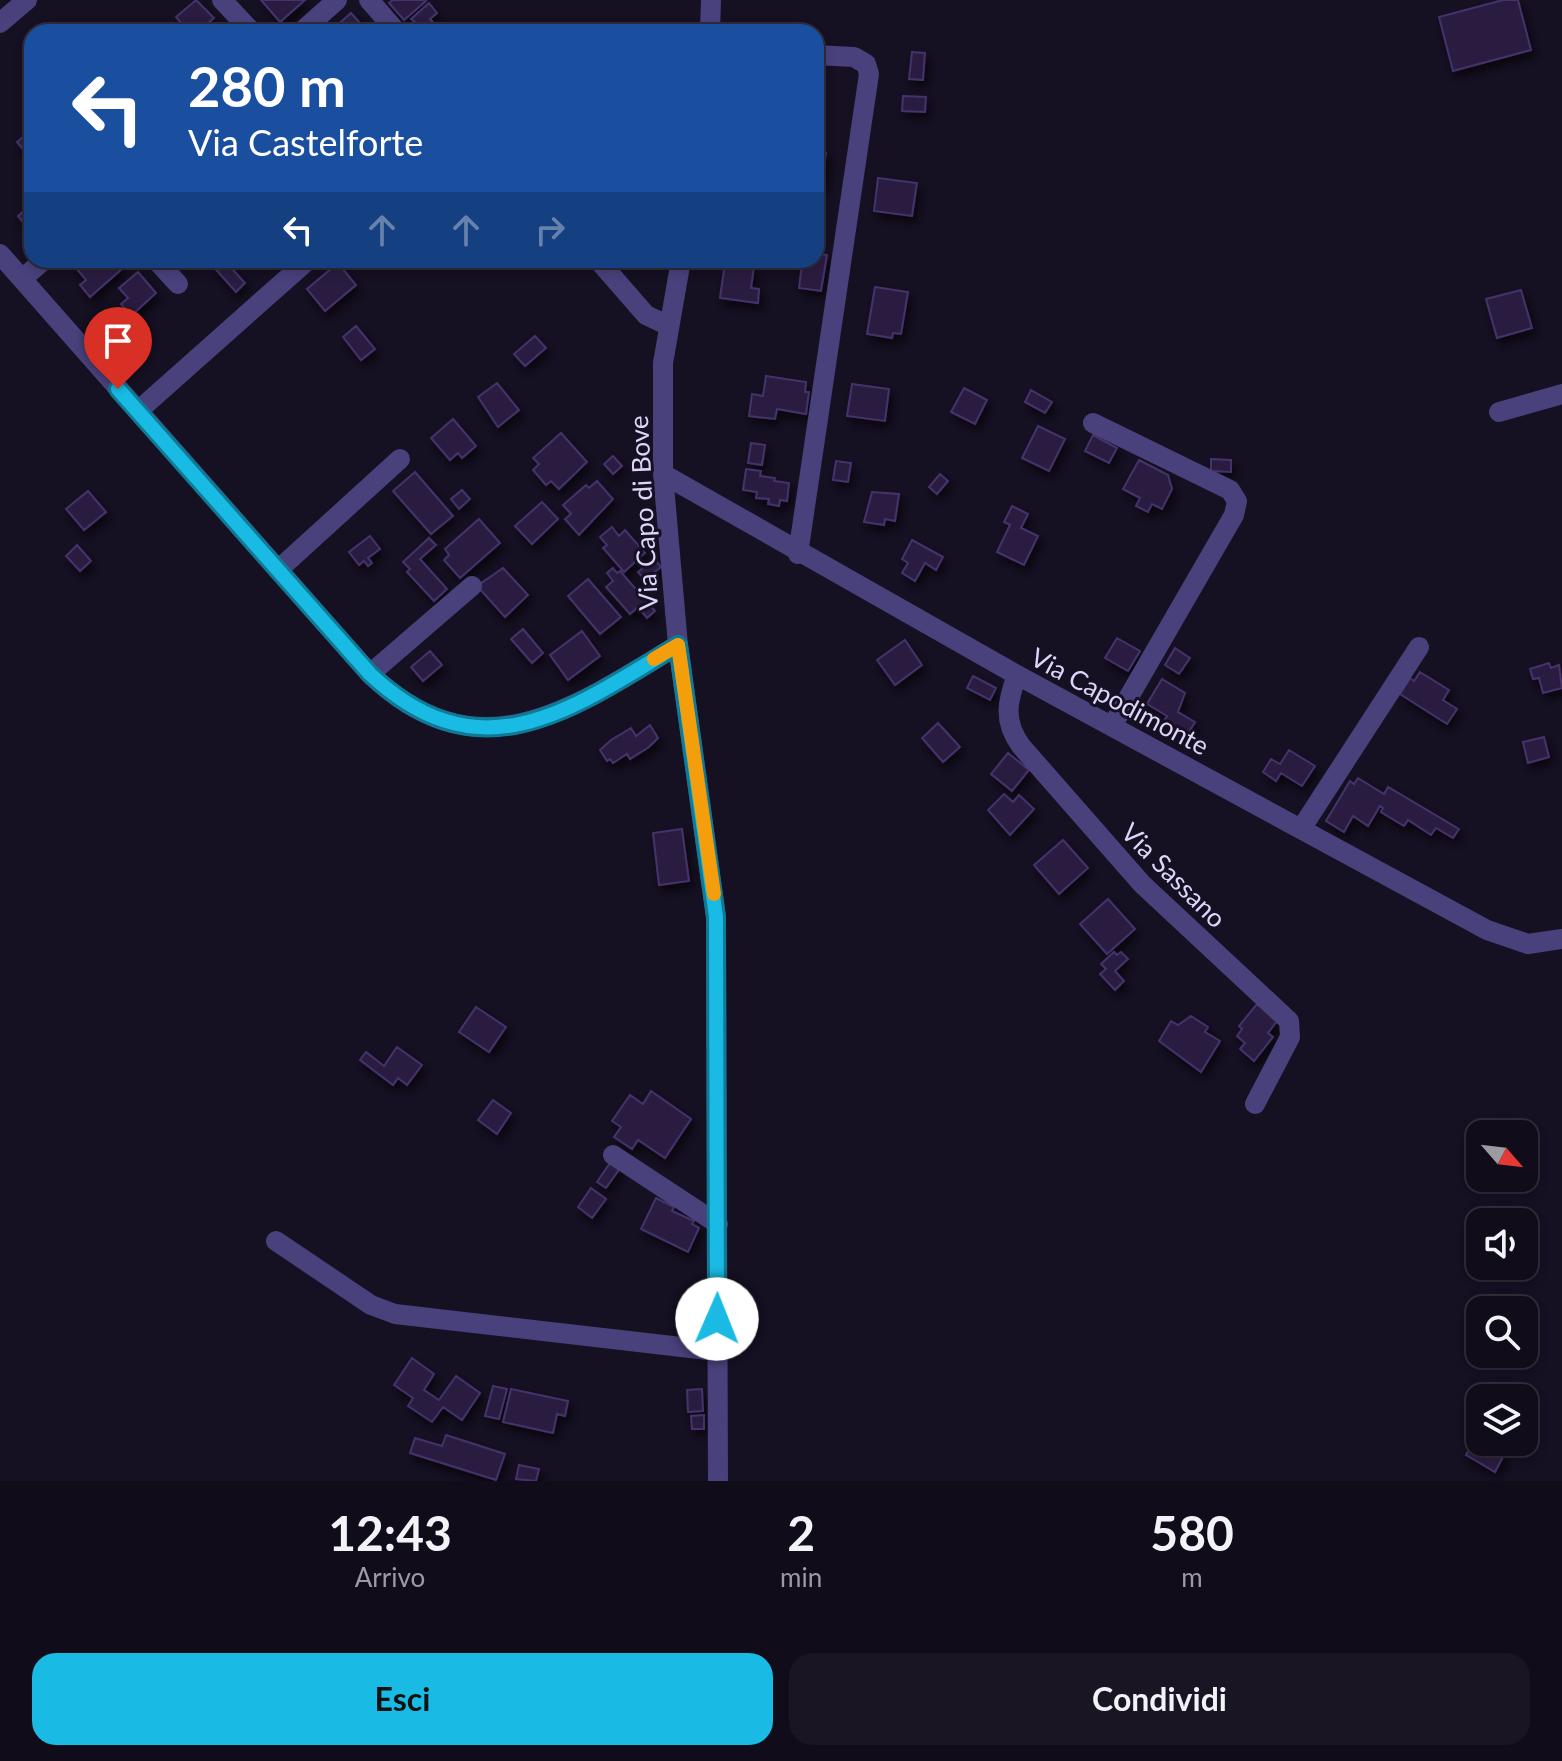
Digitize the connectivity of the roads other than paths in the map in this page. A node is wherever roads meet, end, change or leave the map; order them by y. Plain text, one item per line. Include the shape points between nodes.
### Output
1 (27, 0) edge
2 (222, 0) edge
3 (337, 0) edge
4 (369, 0) edge
5 (711, 0) edge
6 (0, 23) edge
7 (244, 24) edge
8 (310, 24) edge
9 (390, 24) edge
10 (710, 24) edge
11 (824, 56) edge
12 (0, 254) edge
13 (35, 268) edge
14 (163, 268) edge
15 (299, 268) edge
16 (605, 268) edge
17 (680, 268) edge
18 (22, 279) junction
19 (178, 284) dead end
20 (669, 326) junction
21 (1562, 394) edge
22 (138, 411) junction
23 (1499, 412) dead end
24 (1093, 423) dead end
25 (400, 459) dead end
26 (663, 474) junction
27 (798, 554) junction
28 (278, 570) junction
29 (472, 586) dead end
30 (678, 645) junction
31 (1419, 647) dead end
32 (370, 674) junction
33 (1017, 675) junction
34 (1112, 726) junction
35 (1301, 829) junction
36 (1562, 939) edge
37 (1255, 1104) dead end
38 (613, 1155) dead end
39 (718, 1224) junction
40 (276, 1241) dead end
41 (716, 1351) junction
42 (718, 1481) edge

1 - 6 street
2 - 7 street
3 - 8 street
4 - 9 street
5 - 10 street
11 - 27 street via 858,58 869,74
12 - 18 street
13 - 18 street
14 - 19 street
15 - 22 street
16 - 20 street via 644,313
17 - 20 street, Via Capo di Bove
18 - 22 street
20 - 26 street, Via Capo di Bove
21 - 23 street
22 - 28 street
24 - 34 street via 1230,490 1237,501 1234,515
25 - 28 street
26 - 27 street, Via Capodimonte
26 - 30 street, Via Capo di Bove
27 - 33 street, Via Capodimonte
28 - 32 street
29 - 32 street
30 - 32 street via 576,704 505,728 469,726 437,716 401,699
30 - 39 street, Via Capo di Bove via 715,904
31 - 35 street
33 - 34 street, Via Capodimonte
33 - 37 street, Via Sassano via 1007,715 1021,746 1142,884 1289,1021 1290,1037
34 - 35 street, Via Capodimonte
35 - 36 street, Via Capodimonte via 1499,936 1528,944
38 - 39 street
39 - 41 street, Via Capo di Bove
40 - 41 street via 366,1302 395,1314
41 - 42 street, Via Capo di Bove

